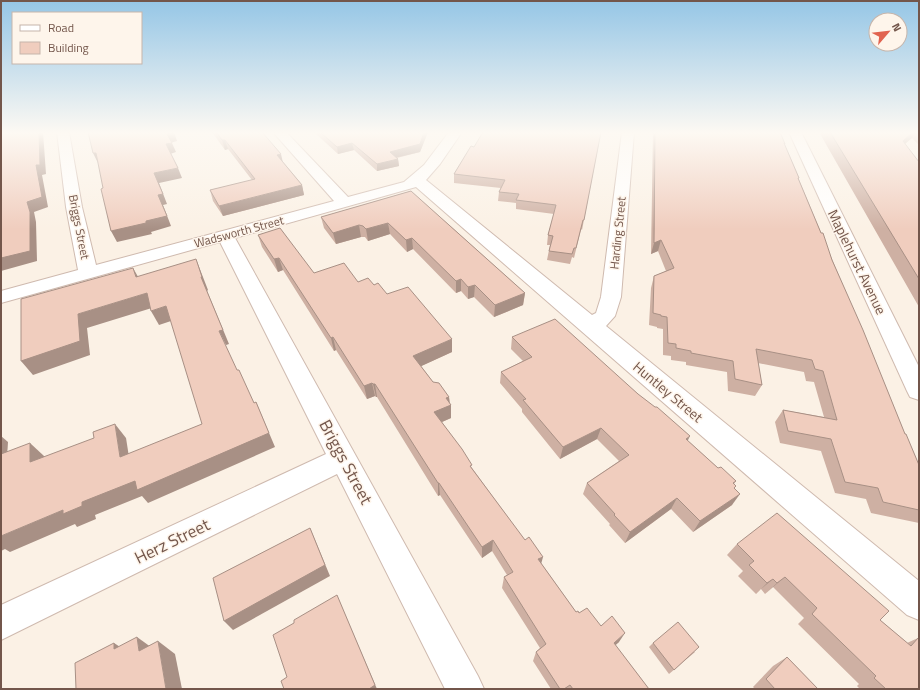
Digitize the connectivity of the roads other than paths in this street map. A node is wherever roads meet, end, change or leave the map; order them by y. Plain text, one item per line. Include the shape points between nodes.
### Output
1 (68, 164) edge
2 (309, 164) edge
3 (433, 164) edge
4 (625, 164) edge
5 (810, 164) edge
6 (417, 180) junction
7 (345, 203) junction
8 (225, 236) junction
9 (88, 273) junction
10 (1, 297) edge
11 (591, 327) junction
12 (919, 391) edge
13 (344, 458) junction
14 (919, 603) edge
15 (1, 623) edge
16 (465, 689) edge

1 - 9 street, Briggs Street
2 - 7 street
3 - 6 street, Wadsworth Street
4 - 11 street, Harding Street via 611,297 605,316
5 - 12 street, Maplehurst Avenue
6 - 7 street, Wadsworth Street via 409,185
6 - 11 street, Huntley Street
7 - 8 street, Wadsworth Street
8 - 9 street, Wadsworth Street
8 - 13 street, Briggs Street
9 - 10 street, Wadsworth Street
11 - 14 street, Huntley Street
13 - 15 street, Herz Street
13 - 16 street, Briggs Street

